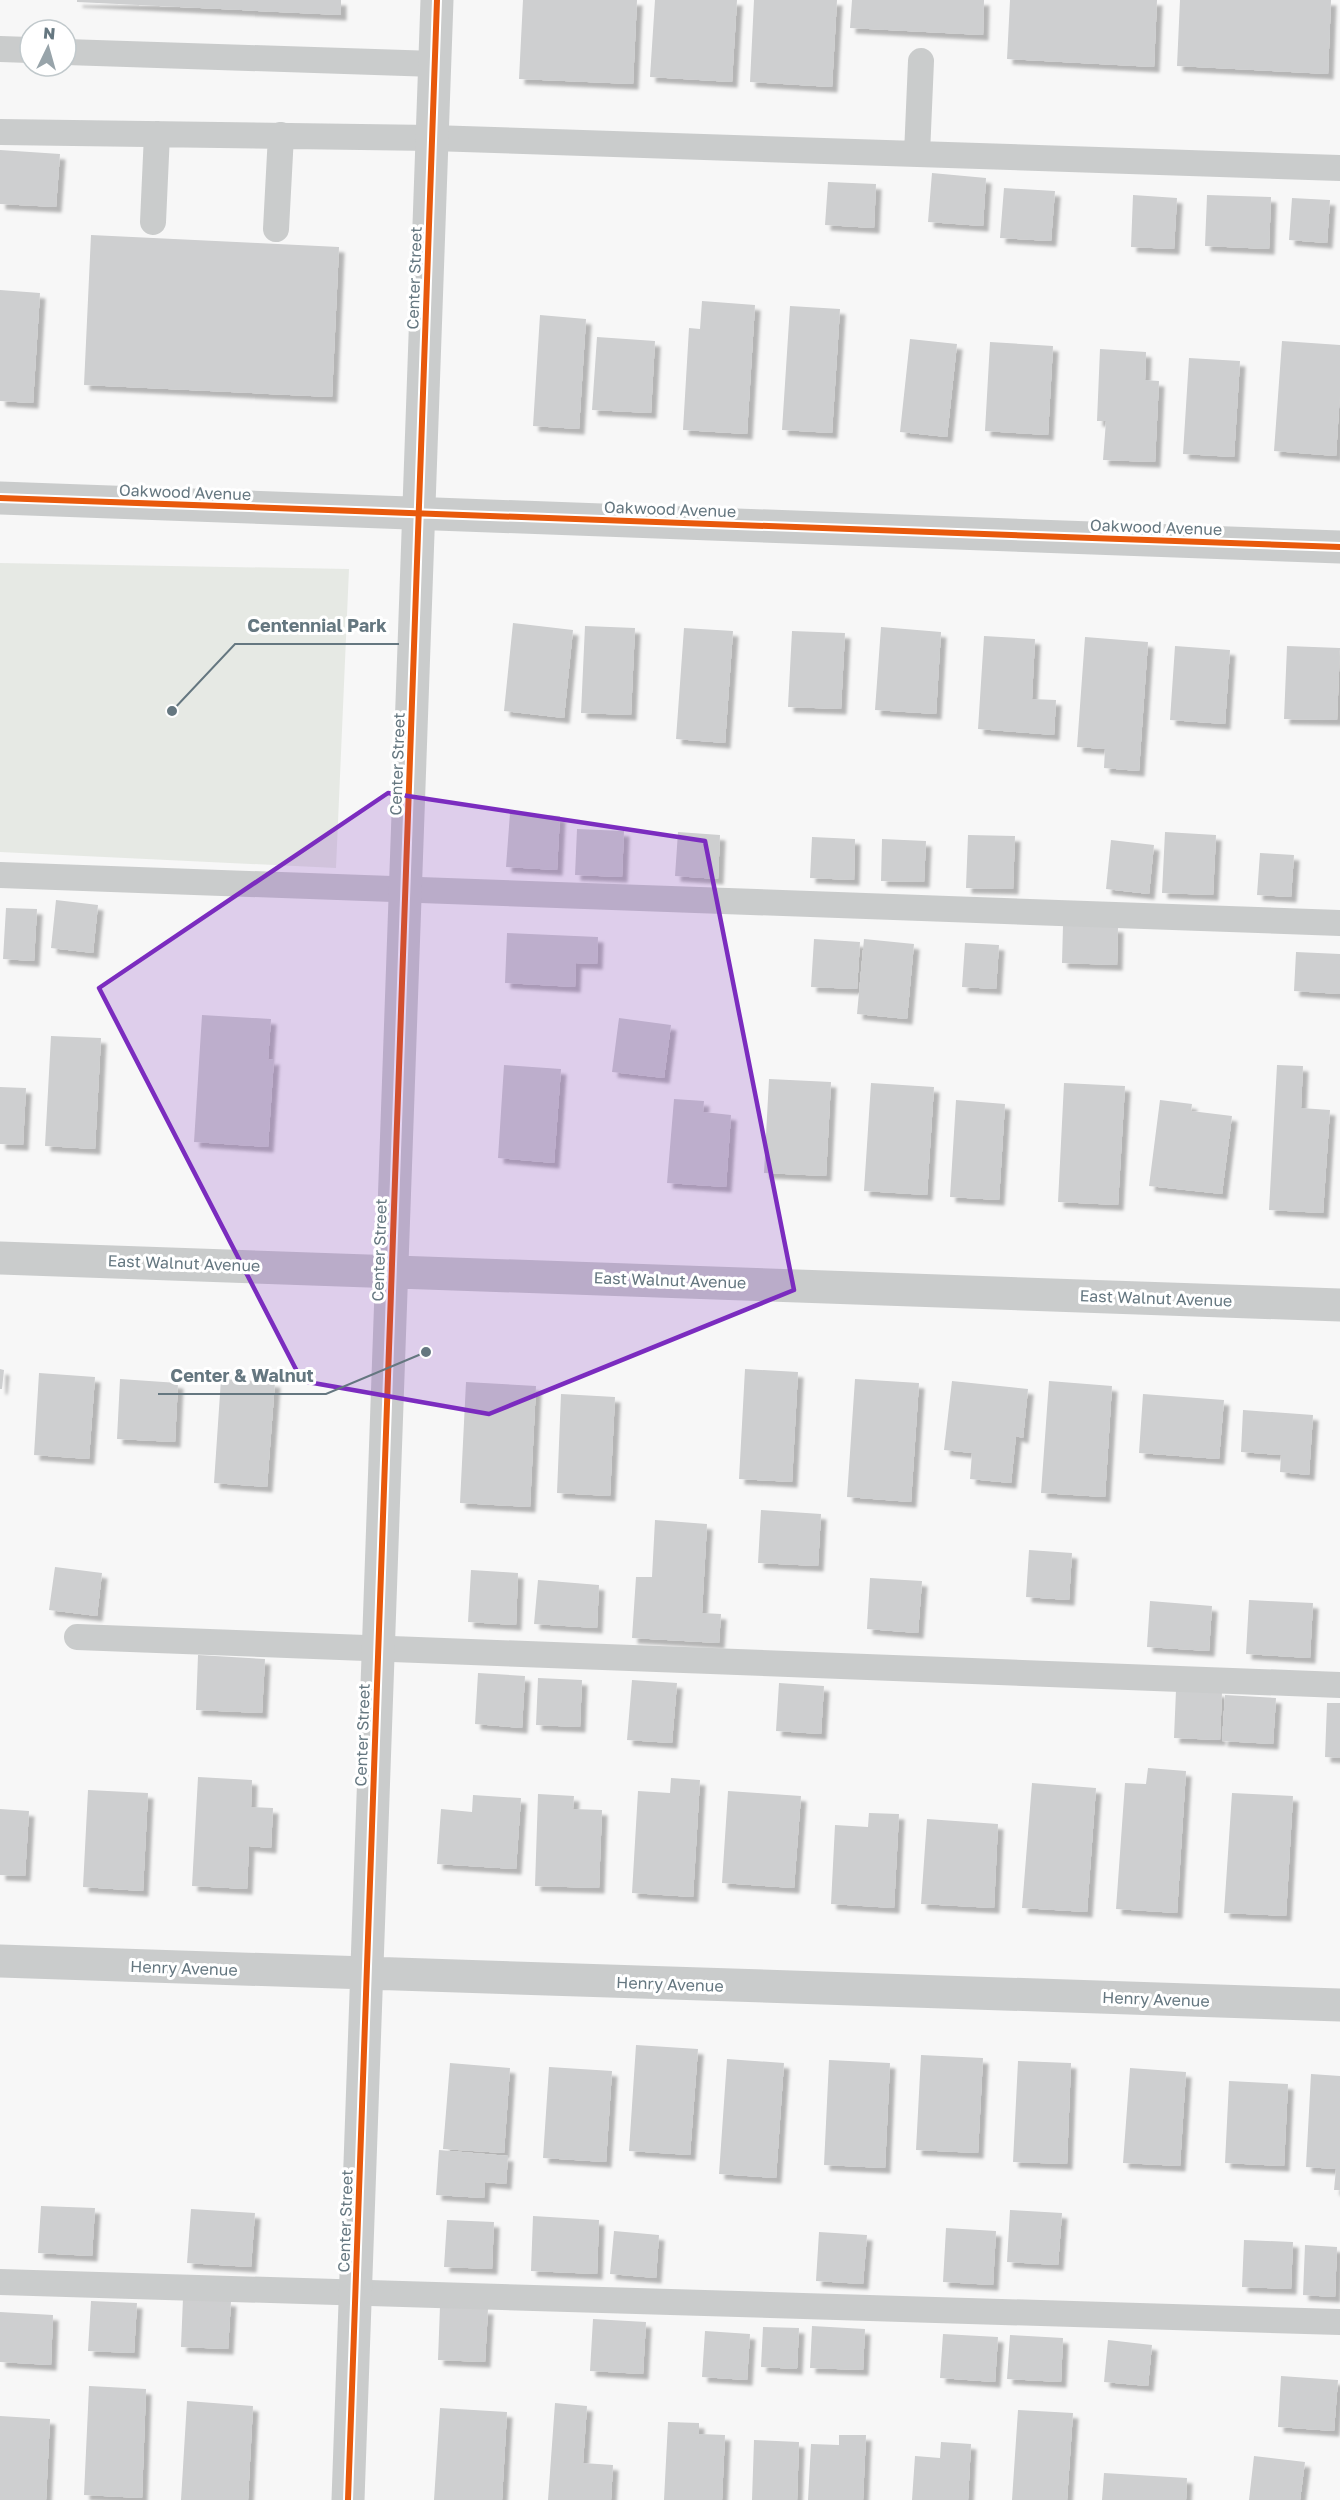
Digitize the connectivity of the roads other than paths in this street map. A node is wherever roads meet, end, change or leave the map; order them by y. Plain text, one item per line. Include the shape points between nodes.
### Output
1 (437, 0) edge
2 (0, 50) edge
3 (18, 50) edge
4 (78, 52) edge
5 (921, 61) dead end
6 (435, 64) junction
7 (0, 132) edge
8 (157, 134) junction
9 (281, 135) junction
10 (432, 138) junction
11 (917, 154) junction
12 (1340, 168) edge
13 (153, 222) dead end
14 (276, 230) dead end
15 (0, 498) edge
16 (419, 514) junction
17 (1340, 547) edge
18 (0, 875) edge
19 (406, 888) junction
20 (1340, 923) edge
21 (0, 1258) edge
22 (392, 1270) junction
23 (1340, 1305) edge
24 (77, 1637) dead end
25 (379, 1647) junction
26 (1340, 1685) edge
27 (0, 1961) edge
28 (367, 1974) junction
29 (1340, 2005) edge
30 (0, 2282) edge
31 (356, 2293) junction
32 (1340, 2322) edge
33 (348, 2500) edge

1 - 6 street, Center Street
2 - 3 lane
4 - 6 lane
5 - 11 lane
6 - 10 street, Center Street
7 - 8 lane
8 - 9 lane
8 - 13 lane
9 - 10 lane
9 - 14 lane
10 - 11 lane
10 - 16 street, Center Street
11 - 12 lane
15 - 16 street, Oakwood Avenue
16 - 17 street, Oakwood Avenue
16 - 19 street, Center Street
18 - 19 lane
19 - 20 lane
19 - 22 street, Center Street
21 - 22 street, East Walnut Avenue
22 - 23 street, East Walnut Avenue
22 - 25 street, Center Street
24 - 25 lane
25 - 26 lane
25 - 28 street, Center Street
27 - 28 street, Henry Avenue
28 - 29 street, Henry Avenue
28 - 31 street, Center Street
30 - 31 lane
31 - 32 lane
31 - 33 street, Center Street

